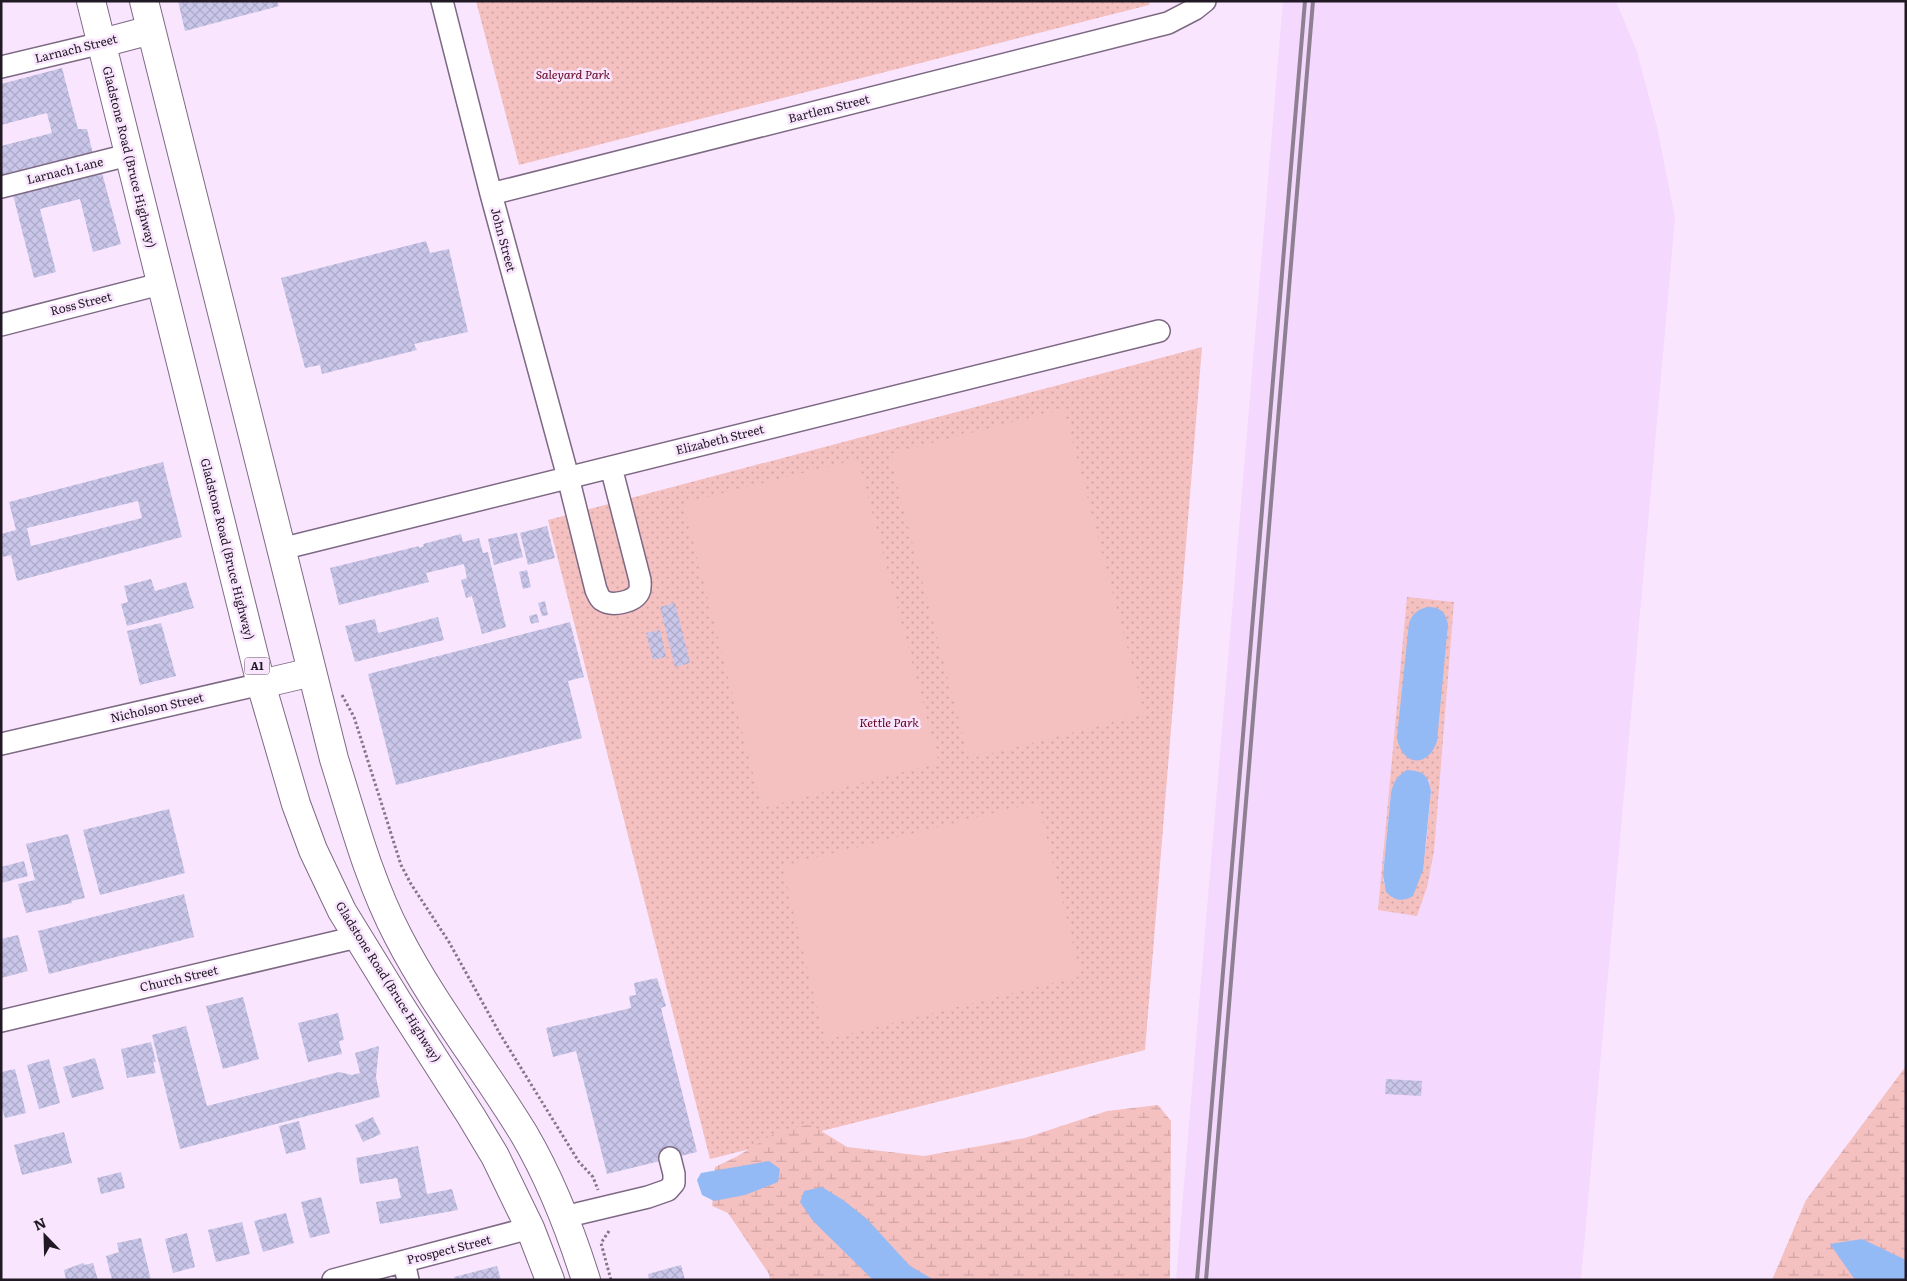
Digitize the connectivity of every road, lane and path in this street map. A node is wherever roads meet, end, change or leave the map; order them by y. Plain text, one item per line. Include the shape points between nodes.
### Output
1 (91, 1) edge
2 (144, 1) edge
3 (442, 1) edge
4 (1205, 1) edge
5 (151, 30) junction
6 (102, 43) junction
7 (1, 67) edge
8 (128, 155) junction
9 (1, 187) edge
10 (491, 194) junction
11 (160, 284) junction
12 (1, 325) edge
13 (1159, 331) dead end
14 (611, 467) junction
15 (568, 477) junction
16 (282, 549) junction
17 (312, 672) junction
18 (261, 684) junction
19 (342, 694) dead end
20 (1, 744) edge
21 (357, 937) junction
22 (1, 1022) edge
23 (670, 1158) dead end
24 (598, 1191) dead end
25 (564, 1217) junction
26 (530, 1228) junction
27 (609, 1231) dead end
28 (406, 1271) edge
29 (333, 1280) edge
30 (550, 1280) edge
31 (586, 1280) edge
32 (611, 1280) edge

1 - 6 highway, Gladstone Road (Bruce Highway) / A1
2 - 5 highway
3 - 10 street, John Street
4 - 10 street, Bartlem Street via 1168,23
5 - 6 highway, Larnach Street
5 - 16 highway
6 - 7 street, Larnach Street
6 - 8 highway, Gladstone Road (Bruce Highway) / A1
8 - 9 street, Larnach Lane
8 - 11 highway, Gladstone Road (Bruce Highway) / A1
10 - 15 street, John Street
11 - 12 street, Ross Street
11 - 18 highway, Gladstone Road (Bruce Highway) / A1
13 - 14 street, Elizabeth Street
14 - 15 street, Elizabeth Street
14 - 15 street, John Street via 640,580 638,594 622,602 611,604 598,595
15 - 16 street, Elizabeth Street
16 - 17 highway
17 - 18 highway, Nicholson Street
17 - 25 highway via 334,759 367,864 391,921 419,972 524,1135 550,1182
18 - 20 street, Nicholson Street
18 - 21 highway, Gladstone Road (Bruce Highway) / A1 via 313,850
19 - 24 path via 354,717 408,878 579,1162 593,1177
21 - 22 street, Church Street
21 - 26 highway, Gladstone Road (Bruce Highway) / A1 via 472,1116
23 - 25 street via 674,1183 668,1190
25 - 26 highway, Prospect Street
25 - 31 highway
26 - 28 street, Prospect Street
26 - 30 highway, Gladstone Road (Bruce Highway) / A1
27 - 32 path via 602,1243
28 - 29 street, Prospect Street

